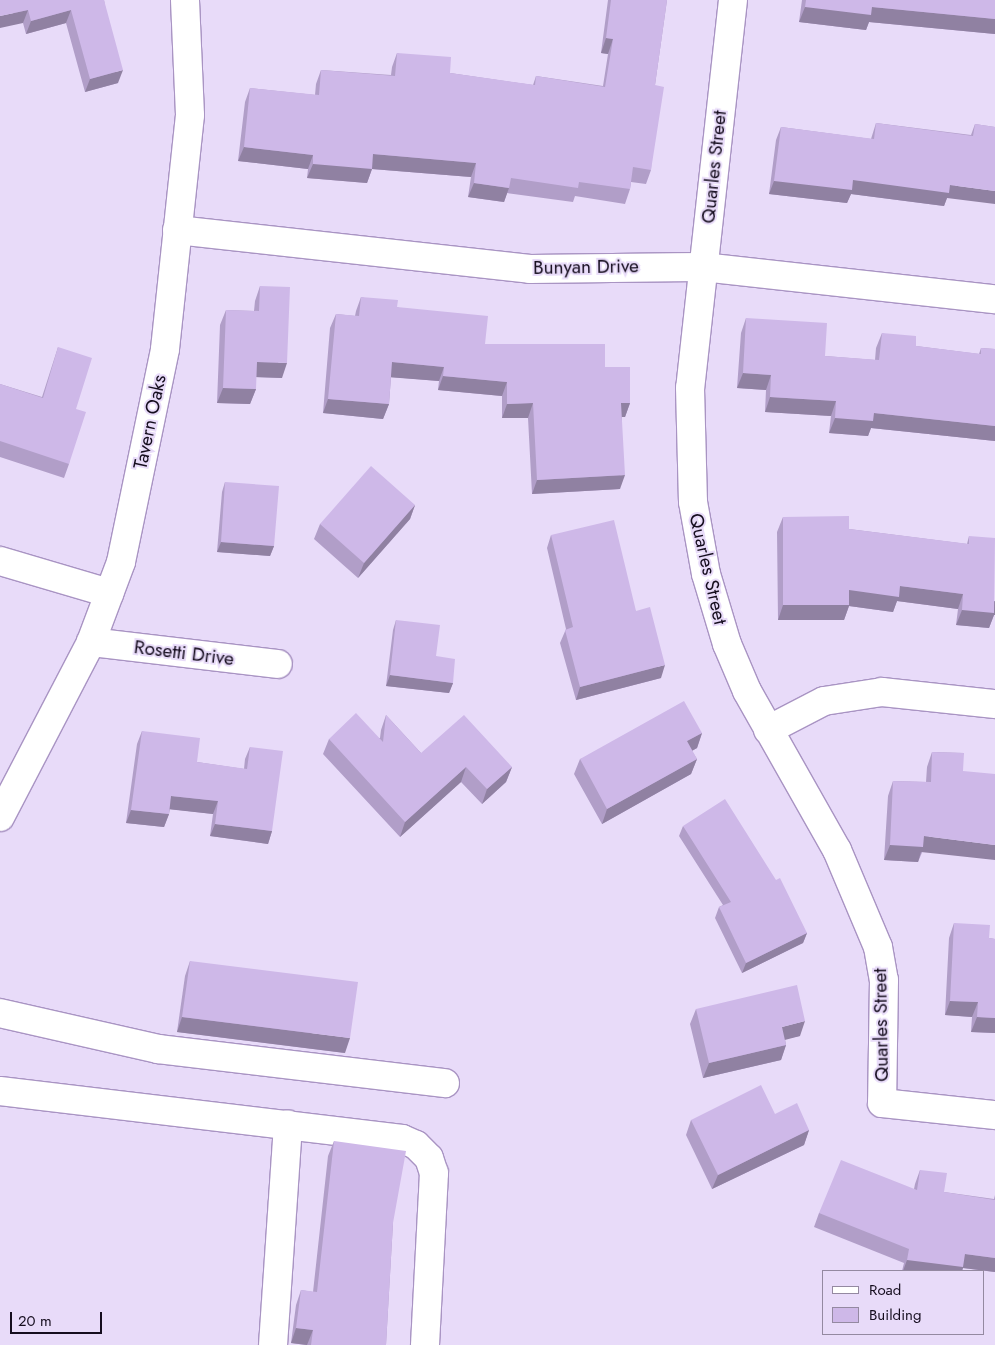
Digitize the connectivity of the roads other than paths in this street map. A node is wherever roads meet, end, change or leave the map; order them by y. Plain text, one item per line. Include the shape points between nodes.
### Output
1 (184, 0) edge
2 (733, 0) edge
3 (177, 230) junction
4 (703, 267) junction
5 (995, 299) edge
6 (0, 562) edge
7 (109, 594) junction
8 (91, 642) junction
9 (278, 664) dead end
10 (995, 704) edge
11 (768, 730) junction
12 (0, 817) edge
13 (0, 1013) edge
14 (445, 1083) dead end
15 (0, 1091) edge
16 (995, 1116) edge
17 (288, 1125) junction
18 (273, 1345) edge
19 (425, 1345) edge

1 - 3 street, Tavern Oaks via 190,115
2 - 4 street, Quarles Street
3 - 4 street, Bunyan Drive via 530,269
3 - 7 street, Tavern Oaks via 165,349 121,562
4 - 5 street, Bunyan Drive
4 - 11 street, Quarles Street via 690,388 693,502 706,574 727,644
6 - 7 street
7 - 8 street, Tavern Oaks
8 - 9 street, Rosetti Drive
8 - 12 street, Tavern Oaks
10 - 11 street via 882,692 824,701
11 - 16 street, Quarles Street via 837,850 878,947 884,980 882,1103
13 - 14 street via 158,1049
15 - 17 street
17 - 18 street
17 - 19 street via 402,1139 428,1158 434,1173

